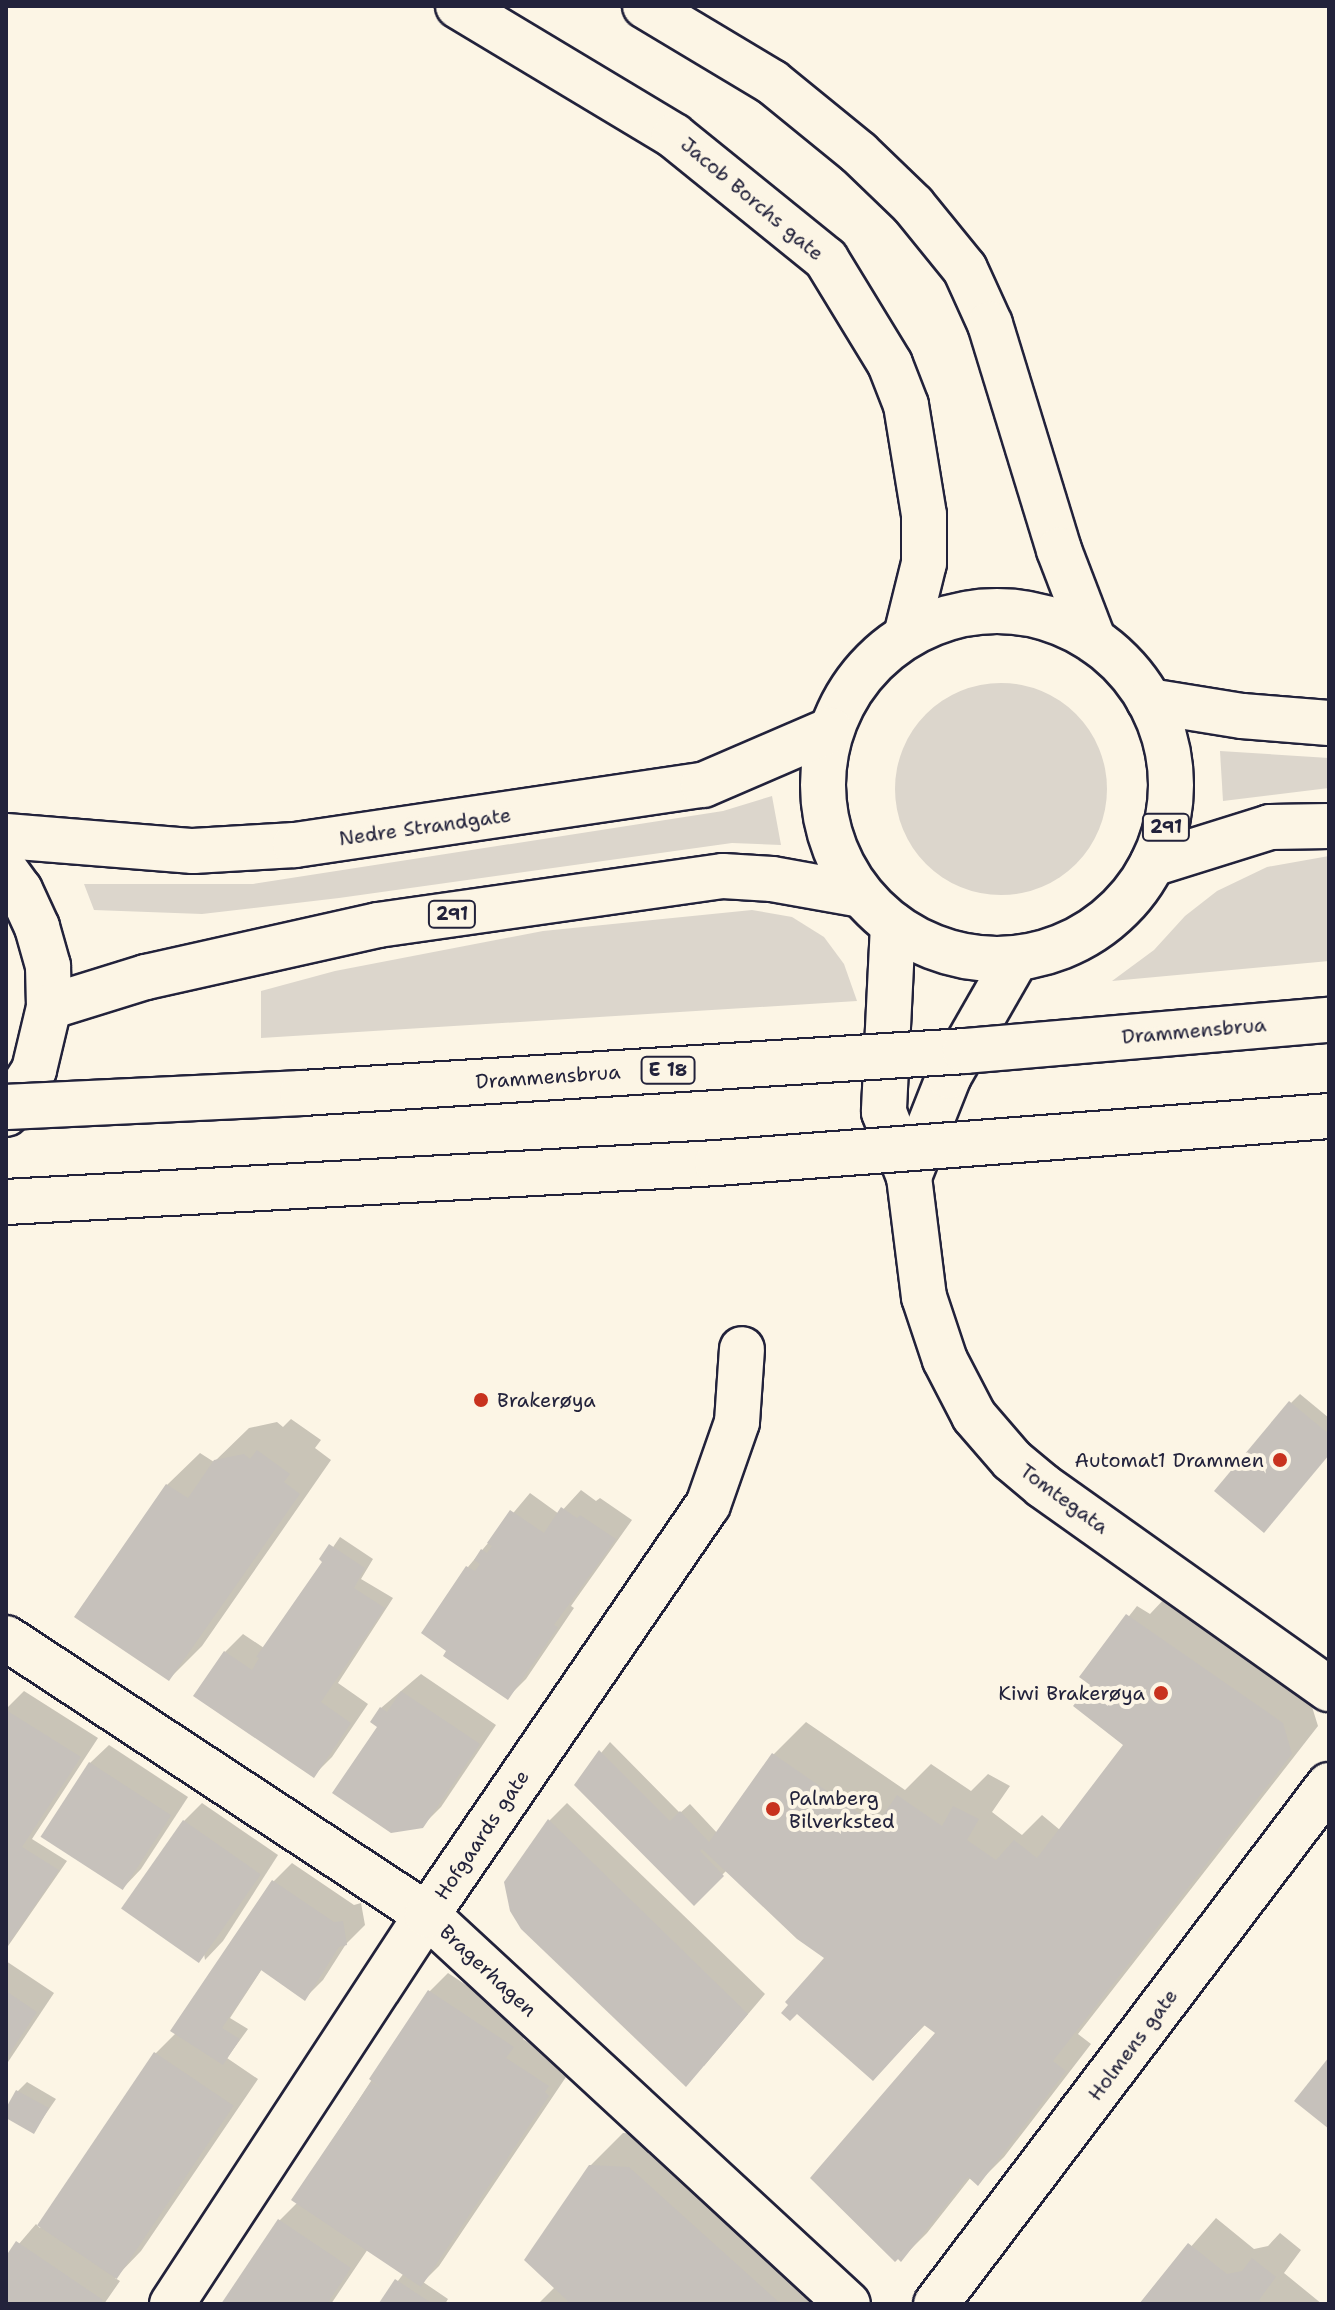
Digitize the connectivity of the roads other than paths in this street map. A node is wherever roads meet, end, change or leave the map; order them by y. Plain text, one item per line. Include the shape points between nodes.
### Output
1 (458, 6) edge
2 (645, 6) edge
3 (906, 636) junction
4 (1094, 641) junction
5 (1149, 701) junction
6 (1329, 723) edge
7 (831, 730) junction
8 (1329, 826) edge
9 (6, 836) edge
10 (1152, 864) junction
11 (6, 871) edge
12 (861, 895) junction
13 (893, 925) junction
14 (1016, 959) junction
15 (49, 1007) junction
16 (1329, 1020) edge
17 (6, 1107) edge
18 (6, 1114) edge
19 (1329, 1116) edge
20 (909, 1177) junction
21 (6, 1202) edge
22 (742, 1349) dead end
23 (6, 1638) edge
24 (1329, 1689) edge
25 (1329, 1785) edge
26 (427, 1915) junction
27 (172, 2304) edge
28 (848, 2304) edge
29 (936, 2304) edge

1 - 3 main road, Jacob Borchs gate via 674,136 826,259 890,364 906,405 924,515 924,563
2 - 4 main road via 772,82 859,153 913,205 965,269 990,324 1059,550
3 - 4 main road, 291 via 942,620 993,611 1051,617
3 - 7 main road, 291 via 875,660 850,691
4 - 5 main road, 291
5 - 6 main road
5 - 10 main road, 291 via 1164,740 1171,782 1167,824
7 - 9 main road, Nedre Strandgate via 703,785 295,845 193,851
7 - 12 main road, 291 via 822,773 825,816 838,858
8 - 10 main road, 291 via 1270,827
10 - 14 main road, 291 via 1129,899 1098,928 1059,948
11 - 15 main road via 37,927 48,966
12 - 13 main road, 291
12 - 15 main road, 291 via 723,876 378,925 146,977
13 - 14 main road, 291 via 942,952
13 - 20 main road, Tomtegata via 884,1112
14 - 20 main road, Tomtegata via 949,1076
15 - 18 main road via 34,1070
16 - 17 main road, Drammensbrua / E 18, bridge via 887,1056
19 - 21 main road, bridge via 717,1163
20 - 24 main road, Tomtegata via 924,1297 945,1360 974,1416 1043,1486
22 - 26 main road, Hofgaards gate via 737,1422 708,1505
23 - 26 main road, Bragerhagen
25 - 29 main road, Holmens gate
26 - 27 main road, Hofgaards gate
26 - 28 main road, Bragerhagen

